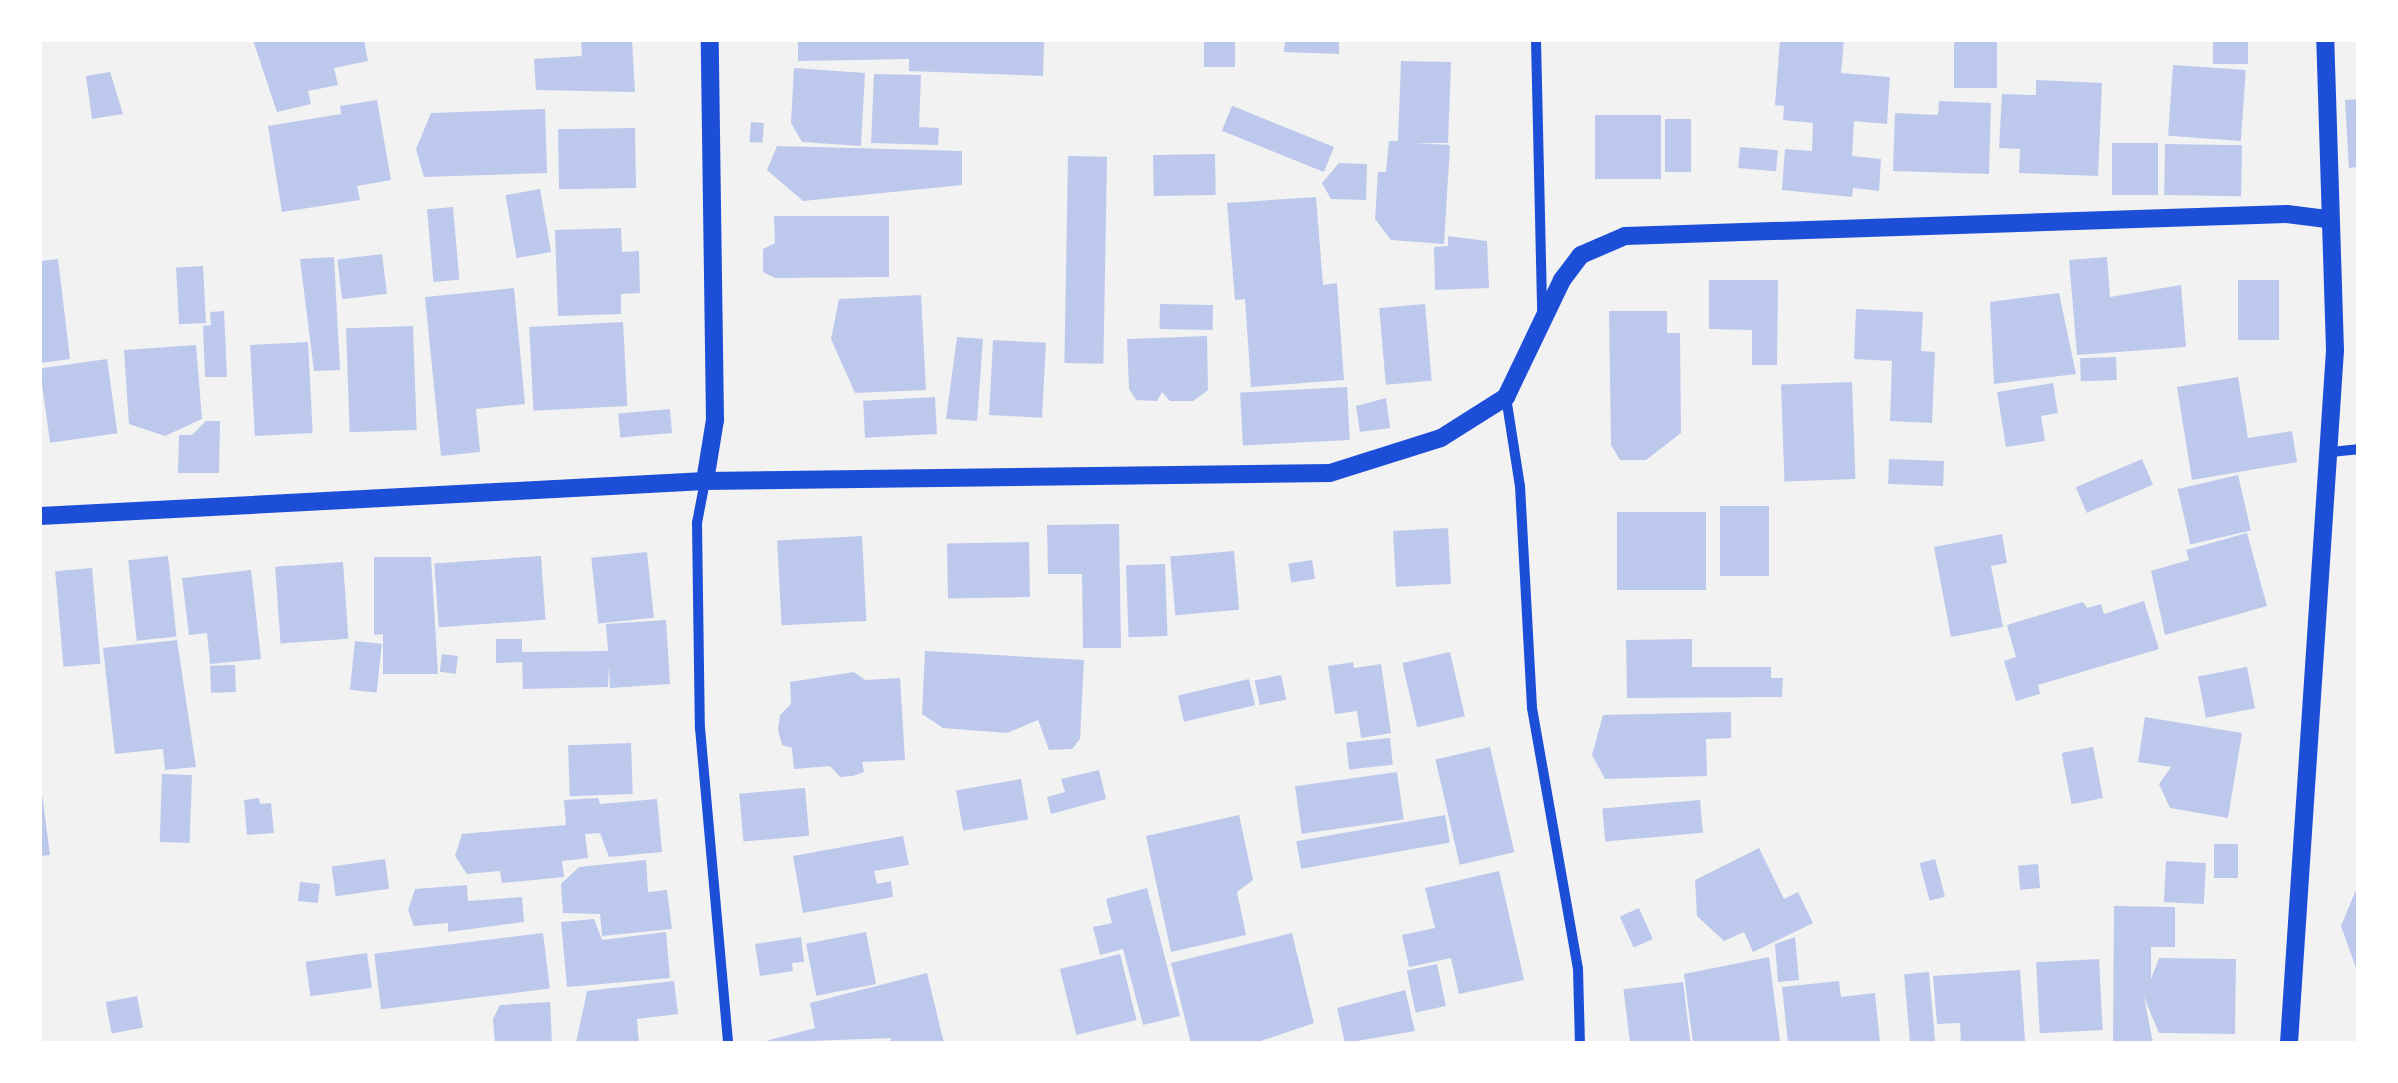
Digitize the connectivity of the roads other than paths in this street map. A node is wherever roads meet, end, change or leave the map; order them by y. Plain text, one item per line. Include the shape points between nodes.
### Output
1 (710, 40) edge
2 (1536, 40) edge
3 (2325, 40) edge
4 (2327, 219) junction
5 (1542, 324) junction
6 (1506, 397) junction
7 (2358, 449) edge
8 (2331, 452) junction
9 (705, 481) junction
10 (40, 516) edge
11 (728, 1043) edge
12 (1580, 1043) edge
13 (2290, 1043) edge

1 - 9 street via 715,420
2 - 5 street
3 - 4 street
4 - 5 street via 2286,214 1625,236 1581,255
4 - 8 street via 2335,350
5 - 6 street
6 - 9 street via 1441,438 1330,473
6 - 12 street via 1520,486 1532,708 1578,969
7 - 8 street
8 - 13 street
9 - 10 street
9 - 11 street via 698,523 700,728

